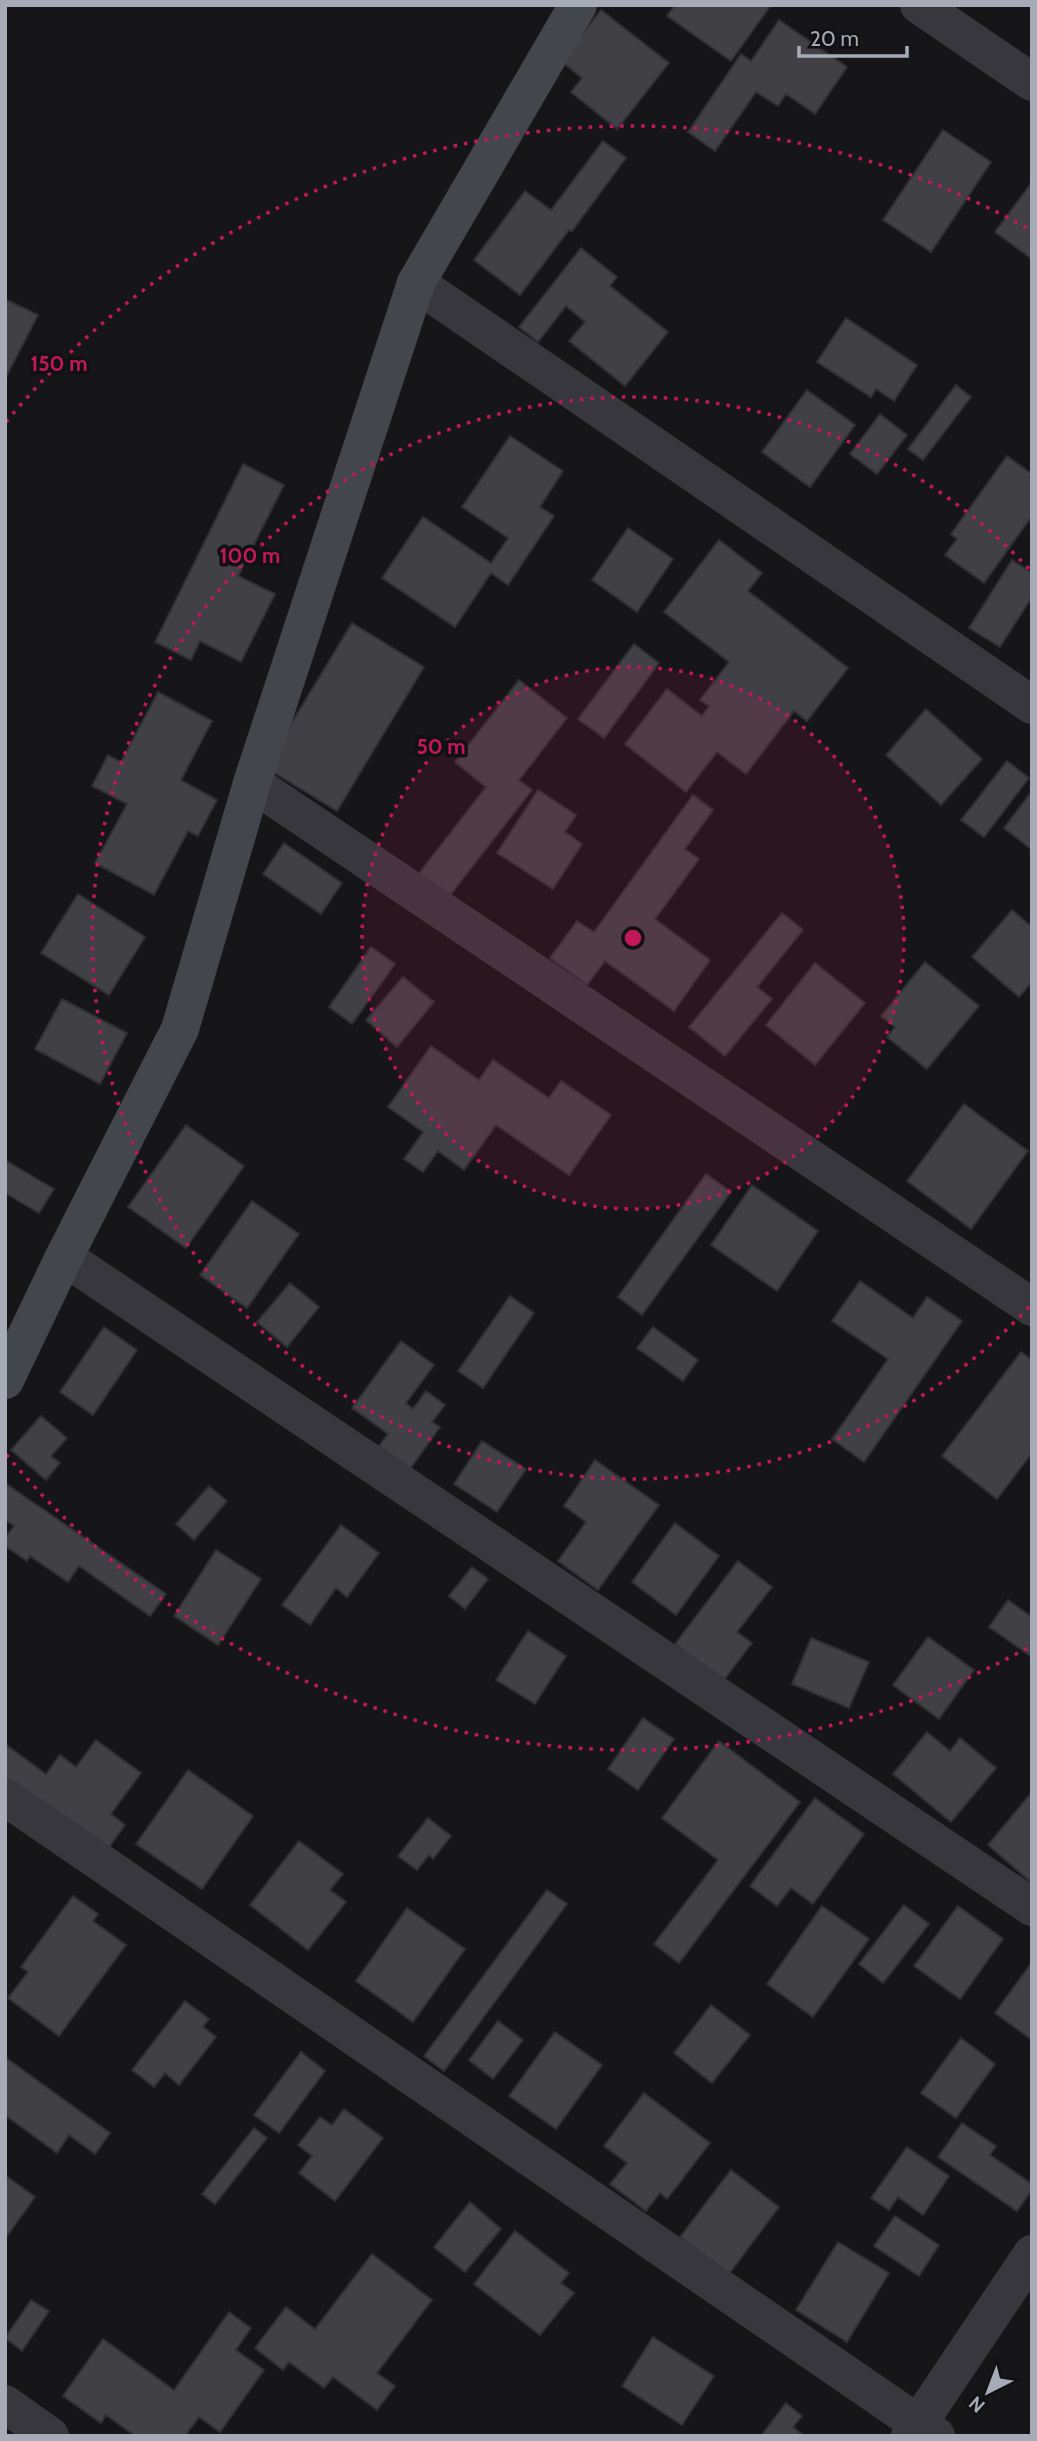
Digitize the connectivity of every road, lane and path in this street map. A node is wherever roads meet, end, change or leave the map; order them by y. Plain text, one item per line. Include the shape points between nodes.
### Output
1 (578, 5) edge
2 (919, 5) edge
3 (1032, 82) edge
4 (416, 283) junction
5 (1032, 705) edge
6 (252, 783) junction
7 (64, 1257) junction
8 (1032, 1307) edge
9 (5, 1380) edge
10 (5, 1797) edge
11 (1032, 1907) edge
12 (1032, 2254) edge
13 (5, 2404) edge
14 (922, 2432) edge
15 (50, 2436) edge

1 - 4 street
2 - 3 street
4 - 5 street
4 - 6 street
6 - 7 street via 180,1029
6 - 8 street
7 - 9 street
7 - 11 street
10 - 14 street
12 - 14 street
13 - 15 street

